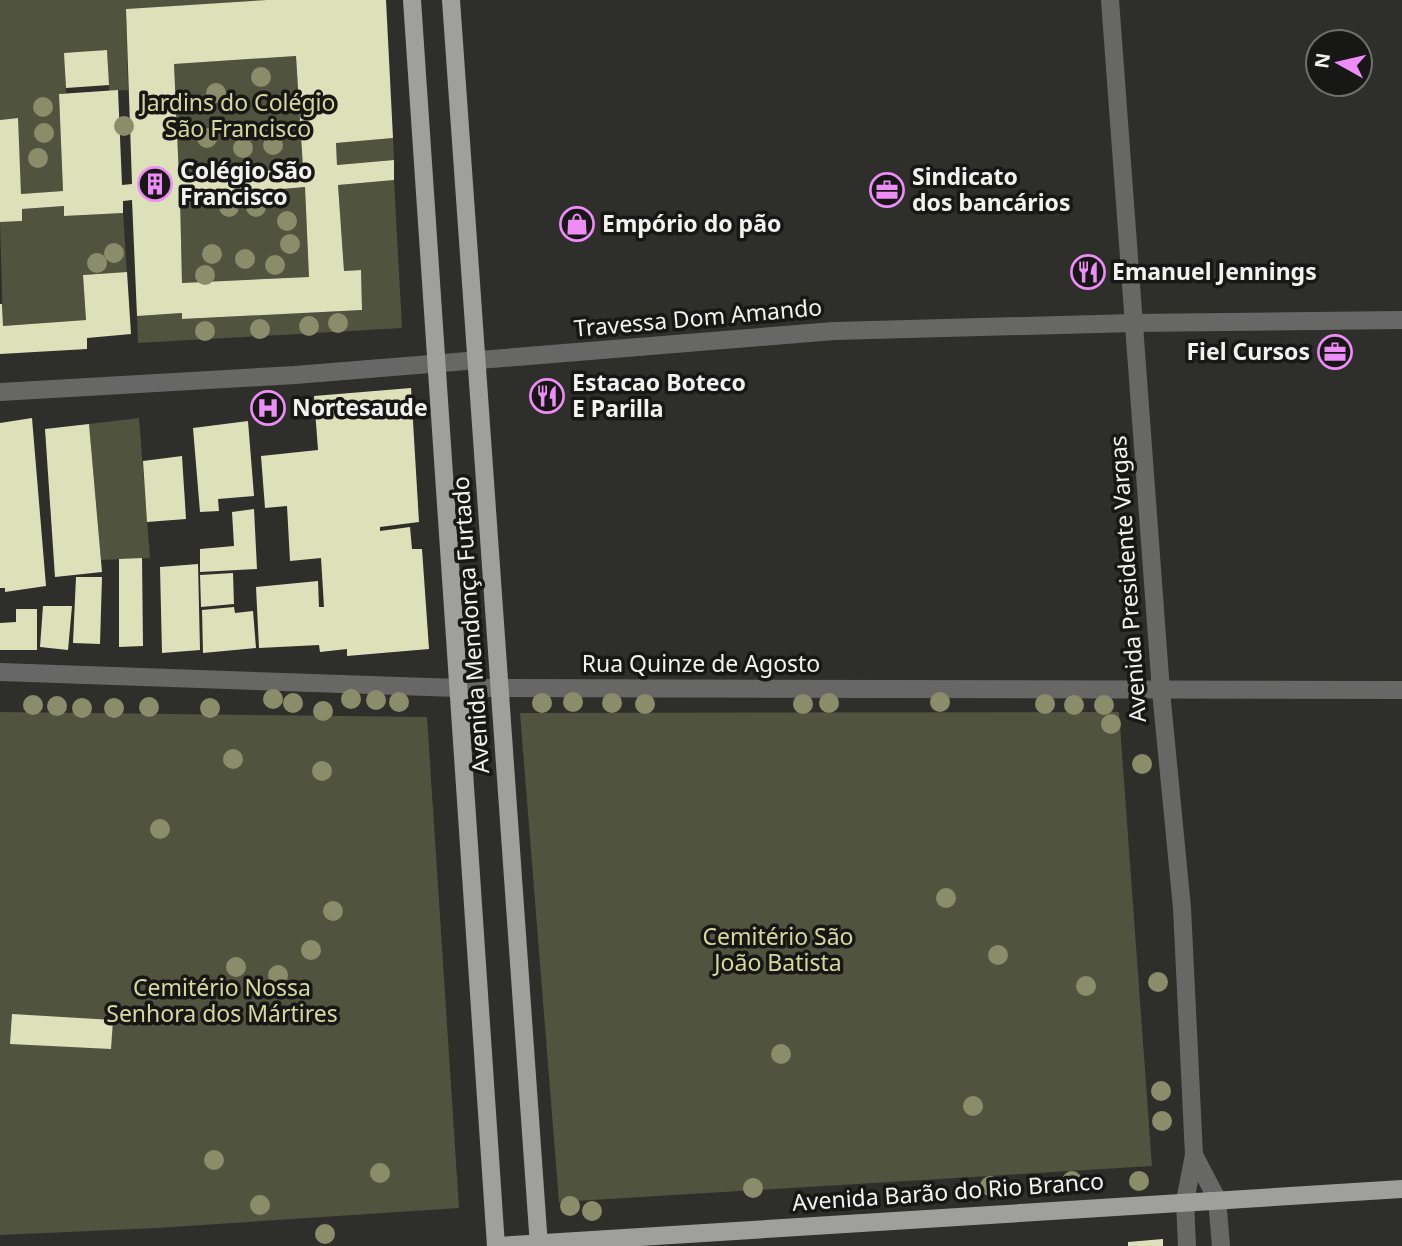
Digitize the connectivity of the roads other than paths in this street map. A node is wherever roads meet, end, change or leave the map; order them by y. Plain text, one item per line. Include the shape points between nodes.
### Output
1 (412, 0) edge
2 (451, 0) edge
3 (1110, 0) edge
4 (1402, 320) edge
5 (1133, 324) junction
6 (478, 360) junction
7 (436, 363) junction
8 (0, 392) edge
9 (0, 672) edge
10 (457, 688) junction
11 (499, 688) junction
12 (1402, 690) edge
13 (1161, 691) junction
14 (1194, 1155) junction
15 (1402, 1189) edge
16 (1217, 1199) junction
17 (1185, 1201) junction
18 (539, 1245) edge
19 (496, 1246) edge
20 (1187, 1246) edge
21 (1221, 1246) edge

1 - 7 main road, Avenida Mendonça Furtado
2 - 6 main road, Avenida Mendonça Furtado
3 - 5 street, Avenida Presidente Vargas
4 - 5 street, Travessa Dom Amando
5 - 6 street, Travessa Dom Amando via 834,331
5 - 13 street, Avenida Presidente Vargas
6 - 7 street, Travessa Dom Amando
6 - 11 main road, Avenida Mendonça Furtado
7 - 8 street, Travessa Dom Amando
7 - 10 main road, Avenida Mendonça Furtado
9 - 10 street, Rua Quinze de Agosto
10 - 11 street, Rua Quinze de Agosto
10 - 19 main road, Avenida Mendonça Furtado
11 - 13 street, Rua Quinze de Agosto
11 - 18 main road, Avenida Mendonça Furtado
12 - 13 street, Rua Quinze de Agosto
13 - 14 street, Avenida Presidente Vargas via 1182,908
14 - 16 street, Avenida Presidente Vargas
14 - 17 street, Avenida Presidente Vargas
15 - 16 main road, Avenida Barão do Rio Branco
16 - 17 main road, Avenida Barão do Rio Branco
16 - 21 street, Avenida Presidente Vargas
17 - 18 main road, Avenida Barão do Rio Branco
17 - 20 street, Avenida Presidente Vargas
18 - 19 main road, Avenida Barão do Rio Branco

